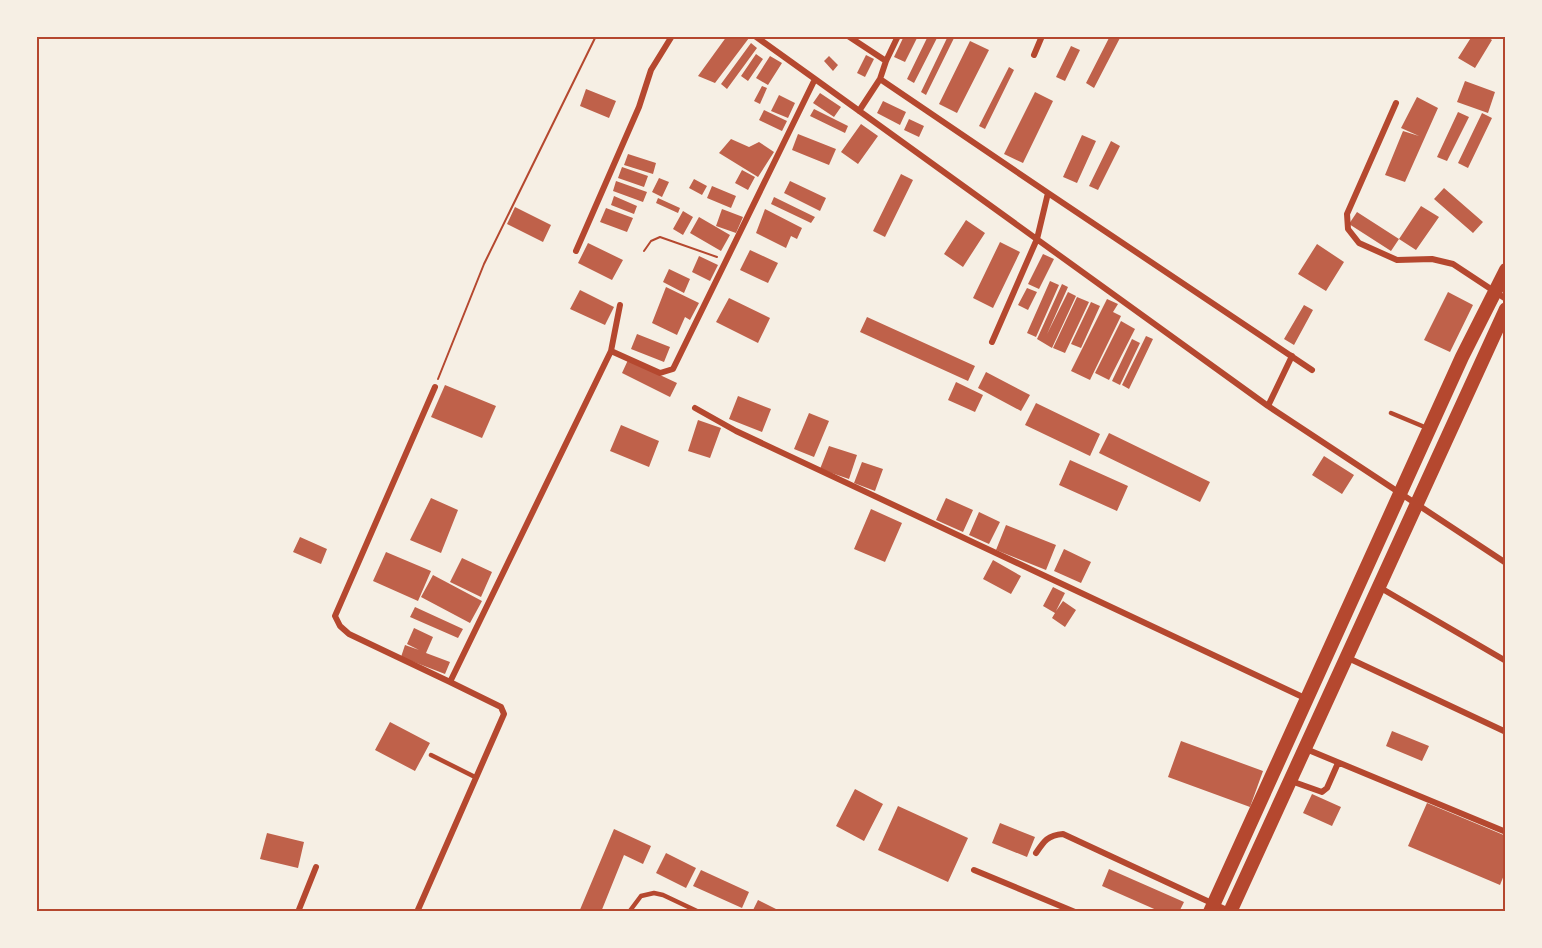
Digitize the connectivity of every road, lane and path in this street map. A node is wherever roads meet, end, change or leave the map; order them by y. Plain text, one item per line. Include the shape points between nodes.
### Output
1 (596, 36) edge
2 (672, 36) edge
3 (755, 36) edge
4 (848, 36) edge
5 (898, 36) edge
6 (1042, 36) edge
7 (1034, 55) dead end
8 (886, 61) junction
9 (815, 79) junction
10 (880, 79) junction
11 (1396, 103) dead end
12 (859, 111) junction
13 (1048, 193) junction
14 (1037, 239) junction
15 (576, 251) dead end
16 (644, 251) dead end
17 (728, 261) junction
18 (1506, 270) edge
19 (1500, 295) edge
20 (620, 305) dead end
21 (1506, 309) edge
22 (992, 342) dead end
23 (611, 351) junction
24 (1292, 356) junction
25 (1312, 370) dead end
26 (435, 387) joint
27 (1268, 406) junction
28 (695, 408) dead end
29 (1391, 412) dead end
30 (1430, 429) junction
31 (1402, 492) junction
32 (1417, 503) junction
33 (1506, 563) edge
34 (1378, 586) junction
35 (1345, 657) junction
36 (1506, 661) edge
37 (1322, 668) junction
38 (1338, 674) junction
39 (450, 682) junction
40 (1308, 699) junction
41 (1506, 732) edge
42 (1306, 749) junction
43 (431, 754) dead end
44 (1338, 763) junction
45 (476, 777) junction
46 (1291, 781) junction
47 (1506, 832) edge
48 (1036, 853) dead end
49 (316, 867) dead end
50 (974, 870) dead end
51 (1212, 908) edge
52 (298, 912) edge
53 (417, 912) edge
54 (630, 912) edge
55 (699, 912) edge
56 (1075, 912) edge
57 (1230, 912) edge

1 - 26 path via 484,264
2 - 15 street via 651,70
3 - 9 street
4 - 8 street
5 - 8 street
6 - 7 street
8 - 10 street
9 - 12 street
9 - 17 street
10 - 12 street
10 - 13 street
11 - 19 street via 1347,214 1348,229 1359,243 1397,261 1432,259 1453,264
12 - 14 street
13 - 14 street
13 - 24 street
14 - 22 street
14 - 27 street
16 - 17 path via 660,237
17 - 23 street via 673,369 660,373
18 - 19 highway
19 - 30 highway
20 - 23 street
21 - 32 highway
23 - 39 street
24 - 25 street
24 - 27 street
26 - 39 street via 336,616 349,634
27 - 31 street
28 - 40 street via 736,431
29 - 30 lane
30 - 31 highway
31 - 32 street
31 - 37 highway
32 - 33 street
32 - 34 highway
34 - 35 highway
34 - 36 street
35 - 38 highway
35 - 41 street
37 - 38 highway
37 - 40 highway
38 - 42 highway
39 - 45 street via 503,710
40 - 51 highway
42 - 44 street
42 - 46 highway
43 - 45 lane
44 - 46 street via 1322,792
44 - 47 street
45 - 53 street
46 - 57 highway
48 - 51 street via 1052,835 1063,834
49 - 52 street
50 - 56 street
51 - 57 street
54 - 55 lane via 641,896 654,893

